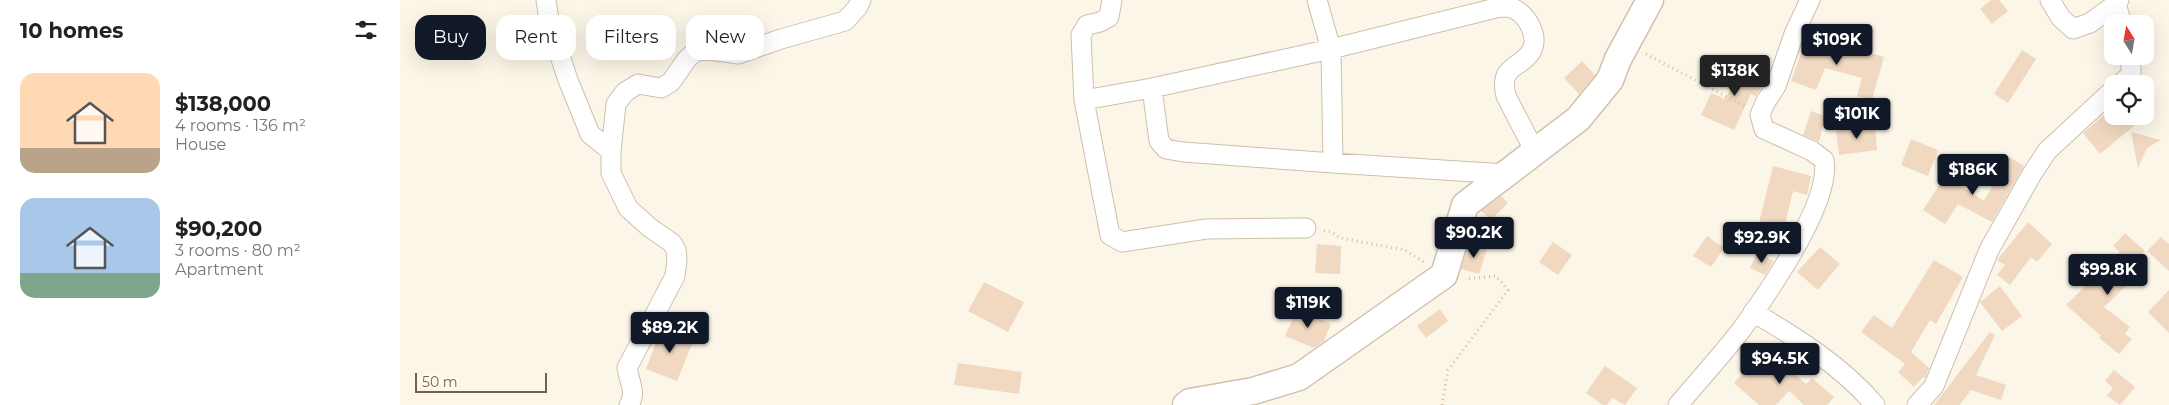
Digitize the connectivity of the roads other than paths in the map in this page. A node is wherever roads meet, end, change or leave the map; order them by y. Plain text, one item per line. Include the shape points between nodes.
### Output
1 (546, 0) edge
2 (861, 0) edge
3 (1112, 0) edge
4 (1318, 0) edge
5 (1650, 0) edge
6 (1810, 0) edge
7 (2050, 0) edge
8 (2117, 2) edge
9 (2120, 15) edge
10 (1331, 49) junction
11 (1152, 88) junction
12 (2104, 98) edge
13 (1084, 100) junction
14 (611, 151) junction
15 (1534, 152) junction
16 (1333, 163) junction
17 (1506, 174) junction
18 (1306, 228) dead end
19 (1753, 312) junction
20 (629, 405) edge
21 (1186, 405) edge
22 (1678, 405) edge
23 (1875, 405) edge
24 (1917, 405) edge

1 - 14 street via 550,26 590,134
2 - 14 street via 845,21 781,38 738,54 696,51 671,82 661,88 638,84 625,92 616,104
3 - 13 street via 1109,17 1087,25 1081,35
4 - 10 street
5 - 15 street via 1610,80 1578,119
6 - 19 street via 1776,86 1760,115 1764,129 1812,151 1824,160 1826,170 1806,228
7 - 8 street via 2061,18 2073,29 2090,23
8 - 9 street
10 - 11 street
10 - 15 street via 1500,7 1512,8 1532,28 1534,40 1532,51 1509,72 1503,86
10 - 16 street
11 - 13 street
11 - 16 street via 1159,141 1166,149
12 - 24 street via 2046,151 1989,250 1934,386
13 - 18 street via 1110,235 1122,242 1206,229
14 - 20 street via 611,173 628,208 672,243 678,260 675,276 627,368 633,388 633,399
15 - 17 street
16 - 17 street
17 - 21 street via 1465,205 1444,275 1299,377 1253,392
19 - 22 street
19 - 23 street via 1805,343 1863,390

